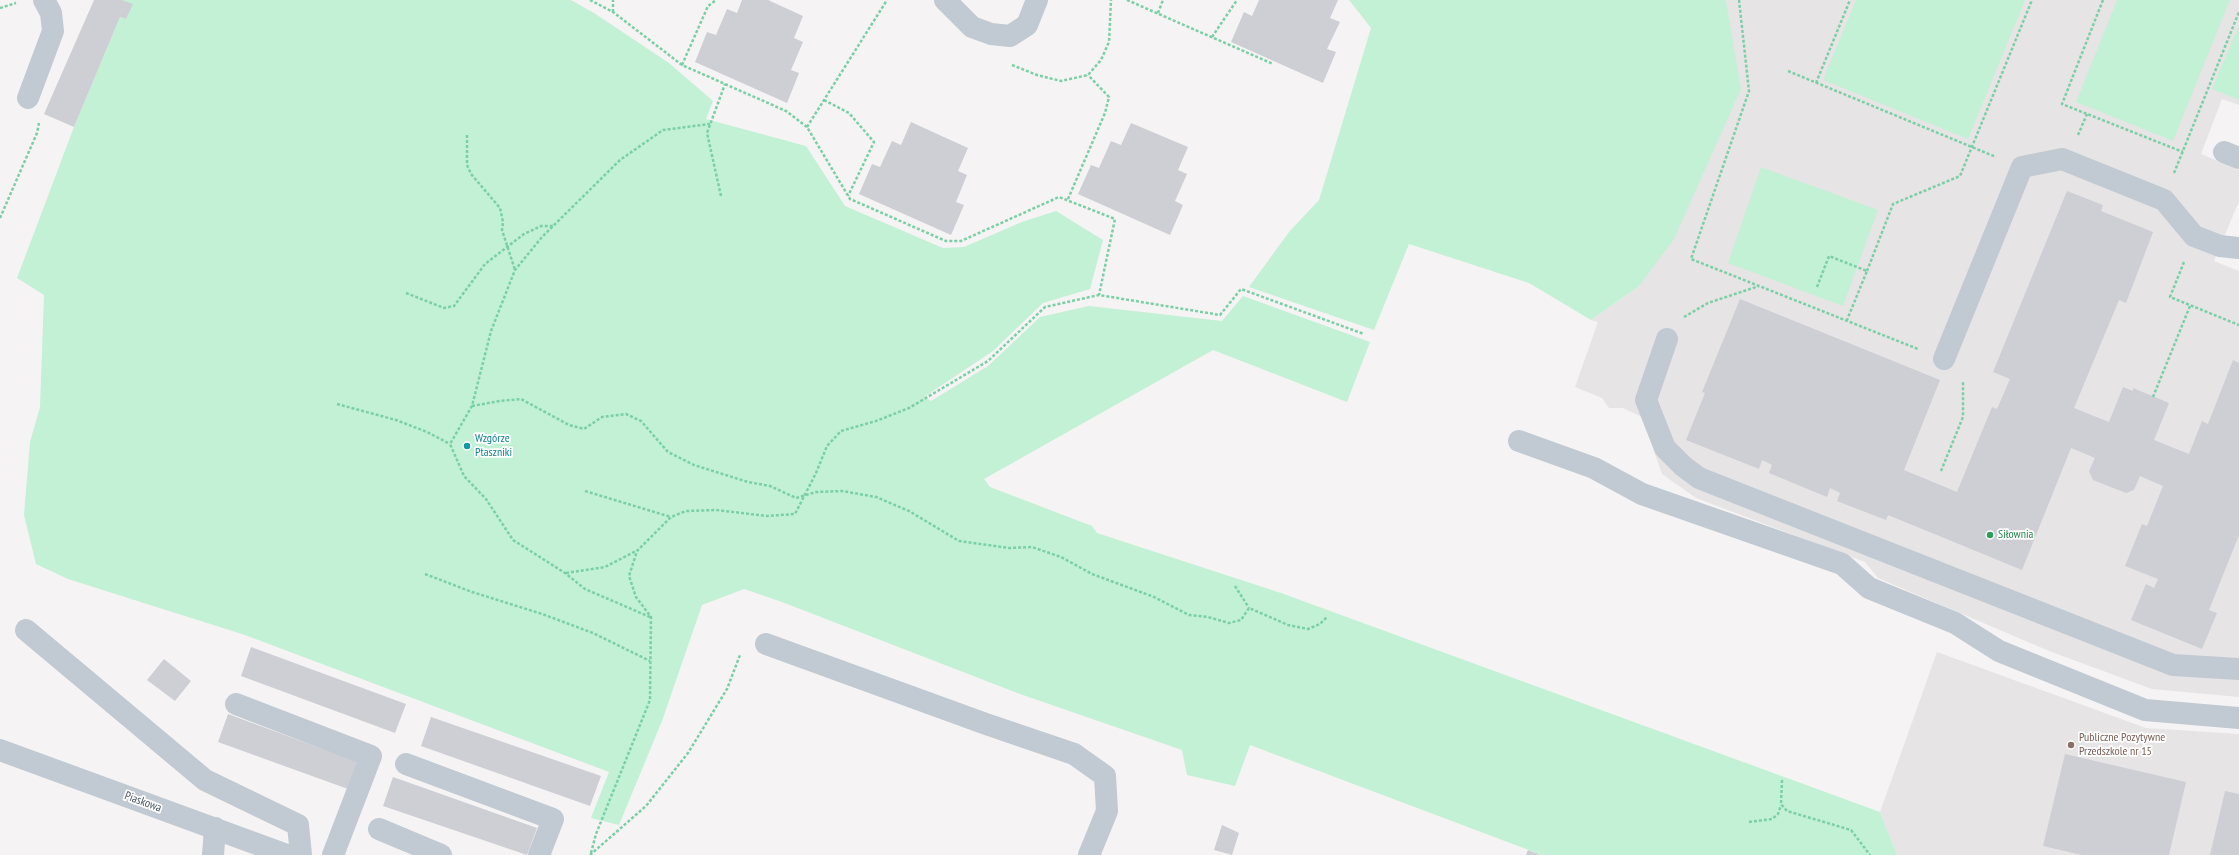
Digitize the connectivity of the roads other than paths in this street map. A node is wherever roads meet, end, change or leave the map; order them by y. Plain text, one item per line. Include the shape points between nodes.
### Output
1 (44, 0) edge
2 (945, 0) edge
3 (1037, 0) edge
4 (28, 98) road end
5 (2239, 248) edge
6 (1667, 339) road end
7 (1944, 359) road end
8 (1519, 441) dead end
9 (26, 630) dead end
10 (766, 644) road end
11 (2239, 669) edge
12 (236, 704) dead end
13 (2239, 718) edge
14 (0, 750) edge
15 (406, 764) dead end
16 (215, 828) junction
17 (379, 829) dead end
18 (213, 855) edge
19 (287, 855) edge
20 (302, 855) edge
21 (333, 855) edge
22 (441, 855) edge
23 (539, 855) edge
24 (1090, 855) edge

1 - 4 street via 51,13 53,31
2 - 3 street via 972,27 991,34 1010,36 1027,25
5 - 7 street via 2220,246 2194,236 2164,200 2062,159 2022,168
6 - 11 street via 1646,400 1665,448 1699,478 2173,666
8 - 13 street via 1594,468 1642,494 1842,564 1869,588 1955,623 1999,652 2145,710
9 - 20 street via 205,780 298,825
10 - 24 street via 1074,754 1105,776 1107,811
12 - 21 street via 371,756
14 - 16 street, Piaskowa
15 - 23 street via 552,819
16 - 18 street
16 - 19 street, Piaskowa
17 - 22 street

